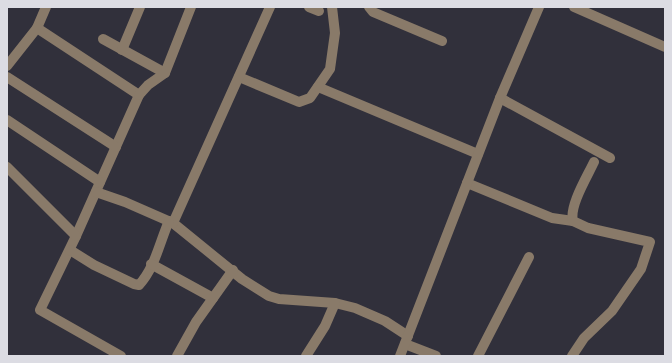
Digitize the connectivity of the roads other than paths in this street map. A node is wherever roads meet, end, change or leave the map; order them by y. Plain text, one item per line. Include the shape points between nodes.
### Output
1 (46, 7) edge
2 (140, 7) edge
3 (191, 7) edge
4 (270, 7) edge
5 (309, 7) edge
6 (332, 7) edge
7 (369, 7) edge
8 (539, 7) edge
9 (576, 7) edge
10 (319, 11) dead end
11 (37, 28) junction
12 (103, 40) dead end
13 (442, 41) dead end
14 (665, 47) edge
15 (122, 50) junction
16 (7, 66) edge
17 (165, 72) junction
18 (7, 77) edge
19 (239, 77) junction
20 (318, 87) junction
21 (139, 95) junction
22 (500, 98) junction
23 (7, 120) edge
24 (116, 147) junction
25 (478, 154) junction
26 (610, 158) dead end
27 (594, 162) dead end
28 (7, 167) edge
29 (100, 182) junction
30 (467, 183) junction
31 (96, 192) junction
32 (573, 221) junction
33 (171, 222) junction
34 (76, 236) junction
35 (70, 250) junction
36 (529, 257) dead end
37 (151, 264) junction
38 (233, 270) junction
39 (213, 298) junction
40 (336, 303) junction
41 (406, 340) junction
42 (122, 356) edge
43 (177, 356) edge
44 (306, 356) edge
45 (400, 356) edge
46 (436, 356) edge
47 (478, 356) edge
48 (572, 356) edge

1 - 11 street
2 - 15 street
3 - 17 street
4 - 19 street
5 - 10 street
6 - 20 street via 335,33 330,69
7 - 13 street via 373,12
8 - 22 street
9 - 14 street
11 - 16 street
11 - 21 street
12 - 15 street
15 - 17 street
17 - 21 street
18 - 24 street
19 - 20 street via 298,102 310,98
19 - 33 street
20 - 25 street
21 - 24 street
22 - 25 street
22 - 26 street
23 - 29 street
24 - 29 street
25 - 30 street
27 - 32 street via 578,194
28 - 34 street
29 - 31 street
30 - 32 street via 552,218
30 - 41 street
31 - 33 street
31 - 34 street
32 - 48 street via 588,228 650,242 641,269 612,311 584,338
33 - 37 street
33 - 38 street
34 - 35 street
35 - 37 street via 134,284 144,280
35 - 42 street via 40,310
36 - 47 street
37 - 39 street
38 - 39 street
38 - 40 street via 269,296
39 - 43 street
40 - 41 street via 368,312 385,321
40 - 44 street
41 - 45 street
41 - 46 street

